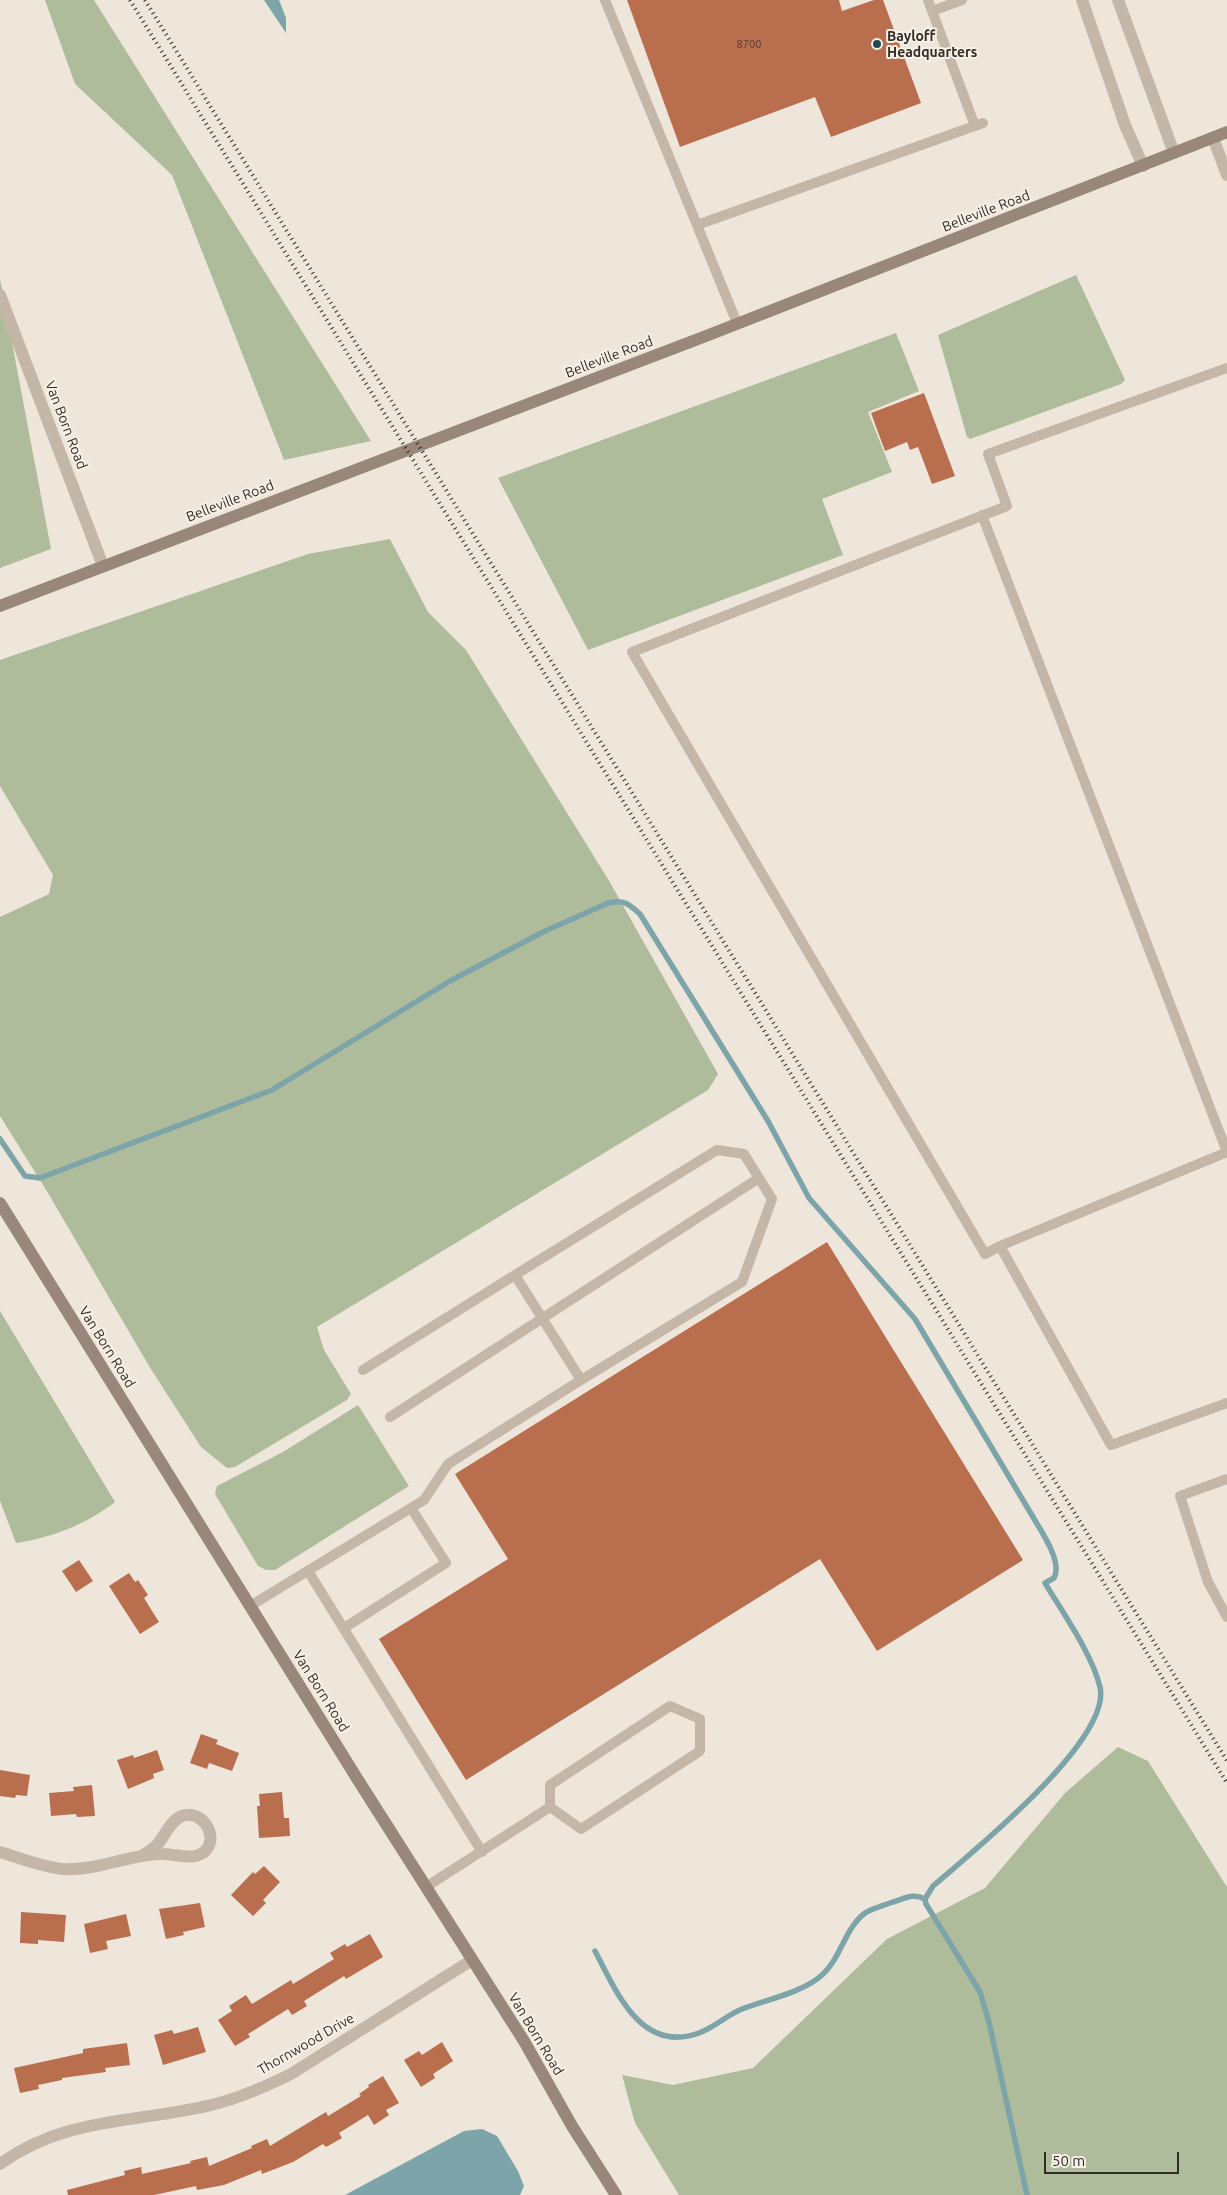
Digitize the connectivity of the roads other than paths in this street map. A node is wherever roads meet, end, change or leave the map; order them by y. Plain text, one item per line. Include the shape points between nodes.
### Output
1 (605, 0) edge
2 (928, 0) edge
3 (962, 0) edge
4 (1082, 0) edge
5 (1118, 0) edge
6 (932, 11) junction
7 (1227, 132) edge
8 (1213, 138) junction
9 (1174, 153) junction
10 (1143, 166) junction
11 (1227, 175) edge
12 (697, 225) junction
13 (0, 295) edge
14 (737, 323) junction
15 (1227, 368) edge
16 (982, 515) junction
17 (103, 566) junction
18 (0, 606) edge
19 (1227, 1152) edge
20 (759, 1178) junction
21 (0, 1203) edge
22 (1000, 1246) junction
23 (515, 1275) junction
24 (541, 1318) junction
25 (363, 1370) dead end
26 (581, 1380) junction
27 (1227, 1403) edge
28 (390, 1417) dead end
29 (1227, 1479) edge
30 (411, 1508) junction
31 (308, 1571) junction
32 (250, 1606) junction
33 (1227, 1617) edge
34 (344, 1628) junction
35 (550, 1807) junction
36 (0, 1852) edge
37 (482, 1852) junction
38 (143, 1856) junction
39 (426, 1887) junction
40 (472, 1960) junction
41 (0, 2164) edge
42 (616, 2195) edge

1 - 12 lane
2 - 6 lane
3 - 6 lane
4 - 10 street via 1125,126
5 - 9 street
6 - 12 lane via 979,125
7 - 8 main road, Belleville Road
8 - 9 main road, Belleville Road
8 - 11 street
9 - 10 main road, Belleville Road
10 - 14 main road, Belleville Road
12 - 14 lane
13 - 17 street, Van Born Road
14 - 17 main road, Belleville Road
15 - 16 lane via 988,454 1007,506
16 - 19 lane
16 - 22 lane via 632,652 985,1254
17 - 18 main road, Belleville Road
19 - 22 lane
20 - 23 lane via 744,1154 717,1150
20 - 24 lane
20 - 26 lane via 772,1199 742,1282
21 - 32 main road, Van Born Road
22 - 27 lane via 1111,1445
23 - 24 lane
23 - 25 lane
24 - 26 lane
24 - 28 lane
26 - 30 lane via 448,1464 424,1500
29 - 33 lane via 1180,1496 1208,1582
30 - 31 lane
30 - 34 lane via 446,1563
31 - 32 lane
31 - 34 lane
32 - 39 main road, Van Born Road
34 - 37 lane
35 - 35 lane via 550,1784 670,1706 700,1719 700,1751 581,1829
35 - 37 lane
36 - 38 street via 72,1869
37 - 39 lane
38 - 38 street via 196,1856 205,1852 209,1845 209,1830 195,1815 181,1816 157,1845
39 - 40 main road, Van Born Road
40 - 41 street, Thornwood Drive via 291,2074 240,2097 201,2108 86,2125 30,2146
40 - 42 main road, Van Born Road

